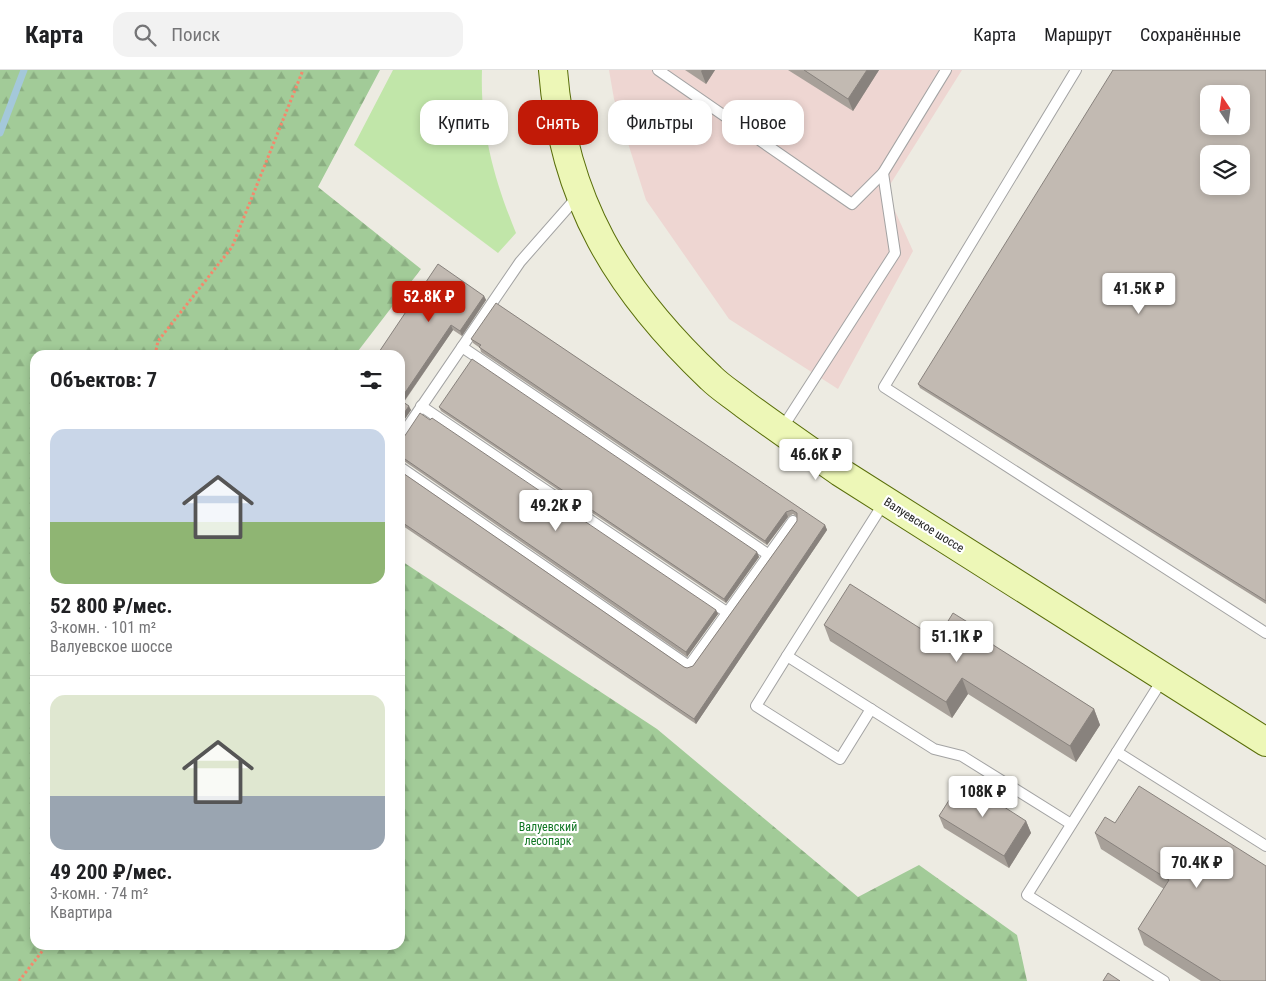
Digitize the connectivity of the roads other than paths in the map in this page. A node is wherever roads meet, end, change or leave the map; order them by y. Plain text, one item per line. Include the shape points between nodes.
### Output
1 (553, 70) edge
2 (658, 70) edge
3 (946, 70) edge
4 (1076, 70) edge
5 (883, 173) junction
6 (579, 196) junction
7 (462, 347) junction
8 (421, 406) junction
9 (405, 430) edge
10 (780, 431) junction
11 (405, 470) edge
12 (885, 500) junction
13 (793, 521) dead end
14 (769, 555) junction
15 (728, 613) junction
16 (1266, 633) edge
17 (787, 656) junction
18 (1164, 676) junction
19 (871, 709) junction
20 (1266, 742) edge
21 (1116, 752) junction
22 (1071, 824) junction
23 (1266, 846) edge
24 (1164, 981) edge

1 - 6 main road, Валуевское шоссе via 561,129
2 - 5 lane via 852,204
3 - 5 lane
4 - 16 lane via 884,387
5 - 10 lane via 895,253
6 - 7 lane via 520,262
6 - 10 main road, Валуевское шоссе via 599,238 645,307 712,379
7 - 8 lane
7 - 14 lane
8 - 9 lane
8 - 15 lane
10 - 12 main road, Валуевское шоссе
11 - 15 lane via 690,666
12 - 17 lane
12 - 18 main road, Валуевское шоссе
13 - 14 lane
14 - 15 lane
17 - 19 lane
17 - 19 lane via 756,706 840,759
18 - 20 main road, Валуевское шоссе
18 - 21 lane
19 - 22 lane via 934,749 962,756
21 - 22 lane
21 - 23 lane
22 - 24 lane via 1027,895

